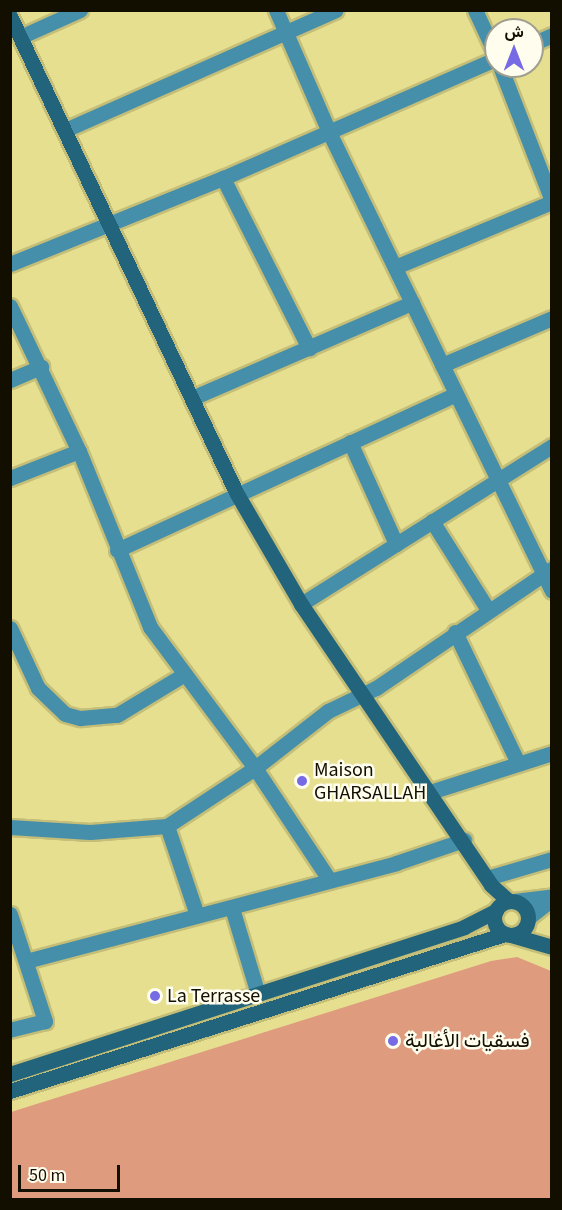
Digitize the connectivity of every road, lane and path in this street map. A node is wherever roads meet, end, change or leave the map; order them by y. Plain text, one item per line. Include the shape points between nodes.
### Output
1 (80, 10) edge
2 (276, 10) edge
3 (336, 10) edge
4 (475, 10) edge
5 (10, 16) edge
6 (484, 30) edge
7 (287, 32) junction
8 (20, 37) junction
9 (484, 62) edge
10 (505, 78) edge
11 (65, 130) junction
12 (329, 132) junction
13 (223, 178) junction
14 (552, 202) edge
15 (110, 224) junction
16 (10, 264) edge
17 (395, 267) junction
18 (412, 303) junction
19 (10, 306) edge
20 (552, 318) edge
21 (309, 348) junction
22 (442, 365) junction
23 (41, 367) junction
24 (10, 380) edge
25 (456, 394) junction
26 (192, 398) junction
27 (350, 442) junction
28 (552, 446) edge
29 (79, 451) junction
30 (10, 478) edge
31 (497, 478) junction
32 (237, 494) junction
33 (432, 521) junction
34 (396, 544) junction
35 (117, 550) junction
36 (548, 571) edge
37 (552, 591) edge
38 (301, 604) junction
39 (488, 610) junction
40 (10, 628) edge
41 (455, 632) junction
42 (183, 675) junction
43 (363, 694) junction
44 (552, 753) edge
45 (518, 763) junction
46 (255, 768) junction
47 (430, 792) junction
48 (166, 826) junction
49 (10, 827) edge
50 (464, 840) junction
51 (552, 859) edge
52 (328, 878) junction
53 (489, 882) junction
54 (552, 897) edge
55 (504, 905) junction
56 (232, 908) junction
57 (10, 914) edge
58 (197, 915) junction
59 (529, 918) junction
60 (13, 932) edge
61 (508, 935) junction
62 (552, 946) edge
63 (27, 961) junction
64 (258, 994) junction
65 (10, 1030) edge
66 (10, 1074) edge
67 (10, 1091) edge

1 - 8 street
2 - 7 street
3 - 7 street
4 - 6 street
5 - 8 street
7 - 11 street
7 - 12 street
8 - 11 street
9 - 12 street
10 - 14 street
11 - 15 street
12 - 13 street
12 - 17 street
13 - 15 street
13 - 21 street
14 - 17 street
15 - 16 street
15 - 26 street
17 - 18 street
18 - 21 street
18 - 22 street
19 - 23 street
20 - 22 street
21 - 26 street
22 - 25 street
23 - 24 street
23 - 29 street
25 - 27 street
25 - 31 street
26 - 32 street
27 - 32 street
27 - 34 street
28 - 31 street
29 - 30 street
29 - 35 street
31 - 33 street
31 - 36 street
32 - 35 street
32 - 38 street
33 - 34 street
33 - 39 street
34 - 38 street
35 - 42 street via 150,627
36 - 37 street
36 - 39 street
38 - 43 street
39 - 41 street
40 - 42 street via 38,688 65,714 80,718 117,715
41 - 43 street
41 - 45 street
42 - 46 street
43 - 46 street via 328,711
43 - 47 street
44 - 45 street
45 - 47 street
46 - 48 street
46 - 52 street
47 - 50 street
48 - 49 street via 90,832
48 - 58 street
50 - 52 street via 396,863
50 - 53 street
51 - 53 street
52 - 56 street
53 - 55 street
54 - 55 street
54 - 59 street
55 - 59 street via 524,907
55 - 61 street via 497,927
55 - 64 street via 464,927
56 - 58 street
56 - 64 street
57 - 60 street
58 - 63 street
59 - 61 street via 521,932
59 - 62 street
60 - 63 street
61 - 62 street
61 - 67 street
63 - 65 street via 45,1021
64 - 66 street

